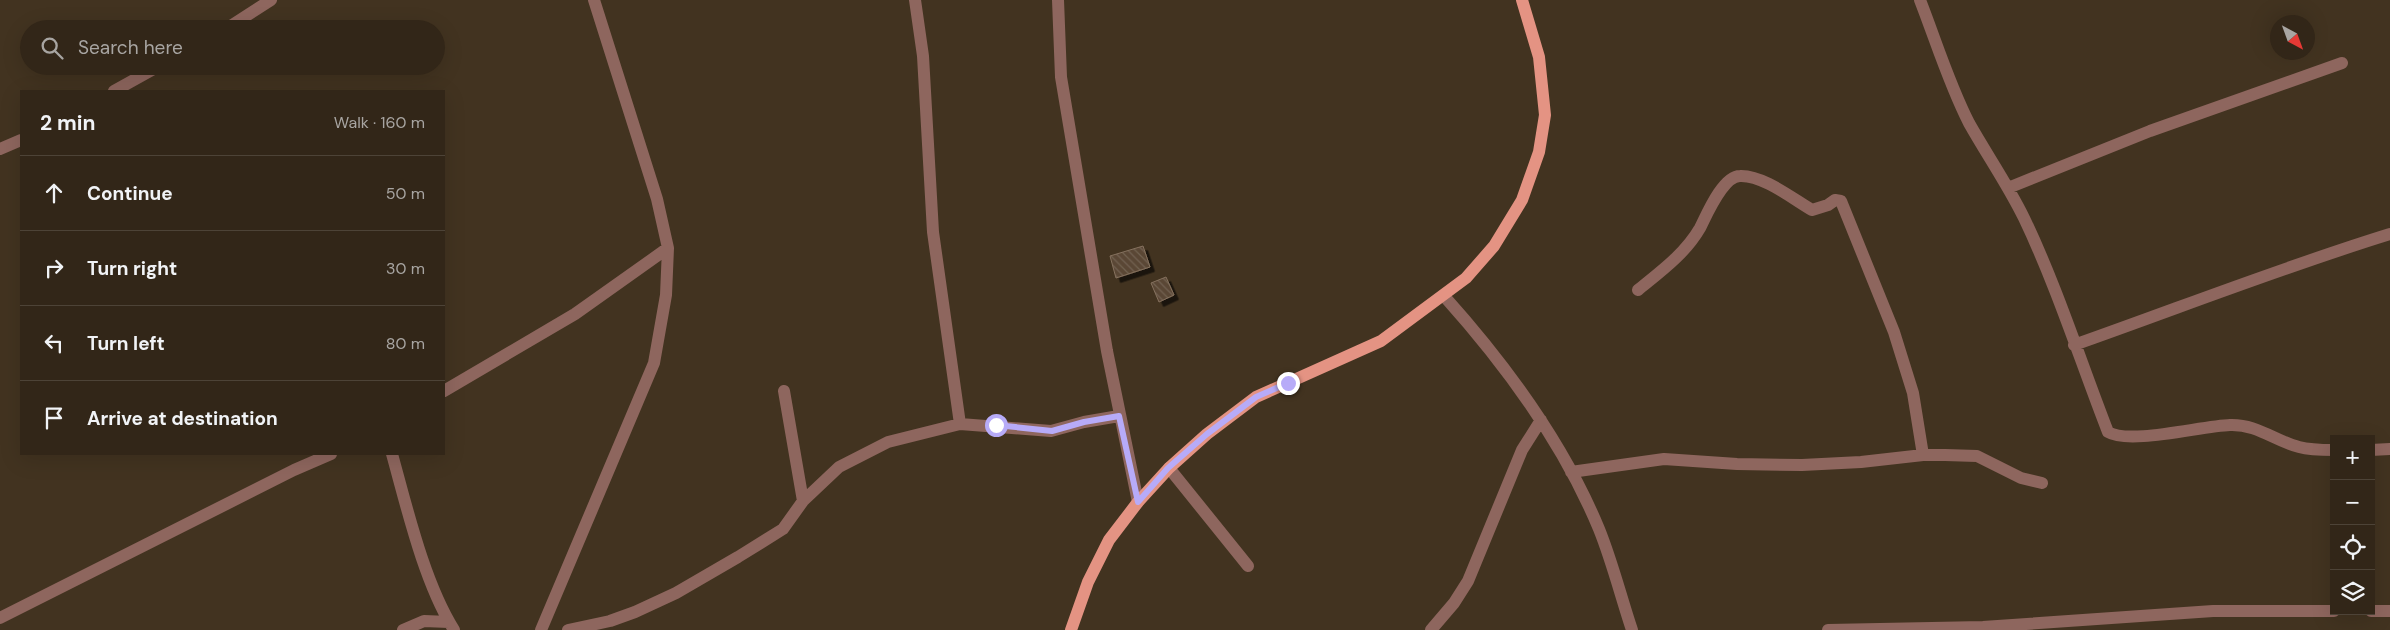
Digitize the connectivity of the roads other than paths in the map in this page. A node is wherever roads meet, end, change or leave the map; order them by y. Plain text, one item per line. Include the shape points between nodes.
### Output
1 (271, 0) edge
2 (594, 0) edge
3 (915, 0) edge
4 (1058, 0) edge
5 (1522, 0) edge
6 (1920, 0) edge
7 (240, 20) edge
8 (2342, 63) dead end
9 (143, 75) edge
10 (116, 90) edge
11 (20, 140) edge
12 (0, 149) edge
13 (2008, 188) junction
14 (2390, 234) edge
15 (668, 248) junction
16 (1638, 290) dead end
17 (1444, 296) junction
18 (2074, 345) junction
19 (445, 391) edge
20 (784, 391) dead end
21 (1119, 416) junction
22 (1541, 420) junction
23 (960, 424) junction
24 (2390, 449) edge
25 (2330, 450) edge
26 (2375, 450) edge
27 (329, 455) edge
28 (392, 455) edge
29 (1923, 455) junction
30 (1168, 468) junction
31 (1571, 472) junction
32 (2042, 483) dead end
33 (804, 501) junction
34 (1138, 502) junction
35 (1248, 566) dead end
36 (2330, 611) edge
37 (2375, 611) edge
38 (2390, 611) edge
39 (0, 618) edge
40 (452, 626) edge
41 (403, 630) edge
42 (540, 630) edge
43 (568, 630) edge
44 (1071, 630) edge
45 (1431, 630) edge
46 (1632, 630) edge
47 (1828, 630) edge

1 - 7 street
2 - 15 street via 657,199
3 - 23 street via 923,56 933,232
4 - 21 street via 1061,77
5 - 17 main road via 1540,57 1545,115 1539,152 1522,200 1494,246 1466,278
6 - 13 street via 1956,95
8 - 13 street via 2150,131
9 - 10 street
11 - 12 street
13 - 18 street via 2063,306
14 - 18 street via 2311,258
15 - 19 street via 575,314
15 - 42 street via 666,295 654,363
16 - 29 street via 1693,241 1727,180 1739,176 1757,179 1812,210 1841,201 1894,332 1913,393
17 - 22 street via 1486,345
17 - 30 main road via 1381,341 1256,397
18 - 25 street via 2108,432 2116,437 2232,425 2265,431 2299,447
20 - 33 street
21 - 23 street via 1052,431
21 - 34 street
22 - 31 street
22 - 45 street via 1522,450 1468,581
23 - 33 street via 888,442 839,467
24 - 26 street
27 - 39 street
28 - 40 street via 412,525
29 - 31 street via 1802,465 1664,459
29 - 32 street via 1977,456 2021,478
30 - 34 main road
30 - 35 street
31 - 46 street via 1599,529
33 - 43 street via 783,529 676,593 610,621
34 - 44 main road via 1109,540 1088,582
36 - 47 street via 2213,611 1983,627
37 - 38 street
40 - 41 street via 424,621

